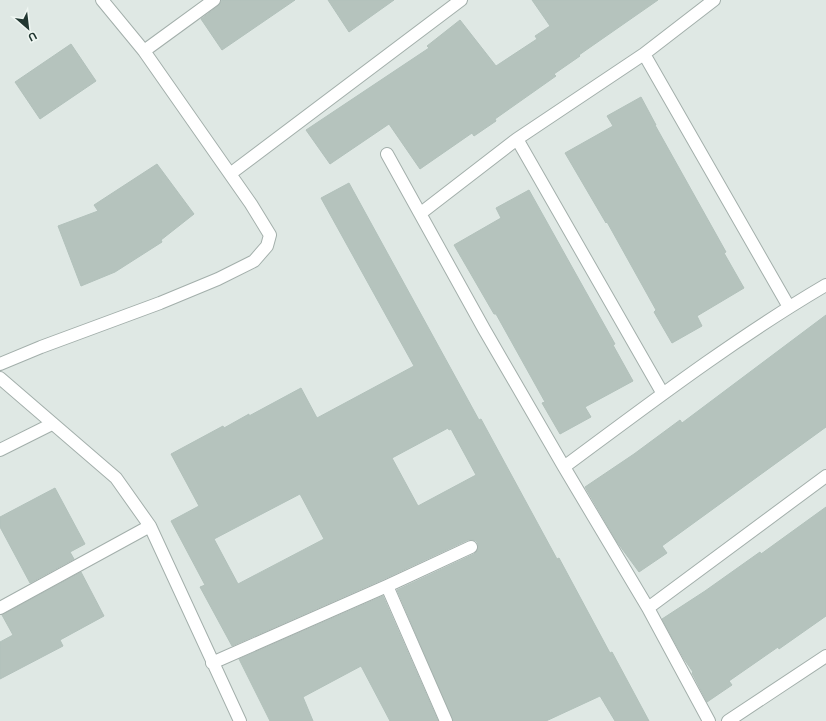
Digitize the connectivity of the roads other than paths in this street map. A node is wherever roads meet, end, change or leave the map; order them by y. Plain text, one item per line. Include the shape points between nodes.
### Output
1 (102, 0) edge
2 (214, 0) edge
3 (461, 0) edge
4 (714, 0) edge
5 (144, 51) junction
6 (644, 54) junction
7 (518, 139) junction
8 (387, 154) dead end
9 (230, 174) junction
10 (421, 213) junction
11 (826, 285) edge
12 (789, 307) junction
13 (0, 364) edge
14 (0, 378) edge
15 (663, 394) junction
16 (52, 424) junction
17 (0, 450) edge
18 (564, 467) junction
19 (826, 476) edge
20 (150, 526) junction
21 (471, 546) dead end
22 (387, 586) junction
23 (0, 608) edge
24 (648, 608) junction
25 (826, 656) edge
26 (212, 663) junction
27 (240, 721) edge
28 (446, 721) edge
29 (709, 721) edge
30 (728, 721) edge

1 - 5 street
2 - 5 street
3 - 9 street
4 - 6 street
5 - 9 street
6 - 7 street
6 - 12 street
7 - 10 street
7 - 15 street
8 - 10 street
9 - 13 street via 270,236 267,246 254,261 167,300
10 - 18 street via 484,329
11 - 12 street
12 - 15 street
14 - 16 street
15 - 18 street
16 - 17 street
16 - 20 street via 116,478
18 - 24 street
19 - 24 street
20 - 23 street
20 - 26 street
21 - 22 street
22 - 26 street
22 - 28 street
24 - 29 street
25 - 30 street
26 - 27 street

